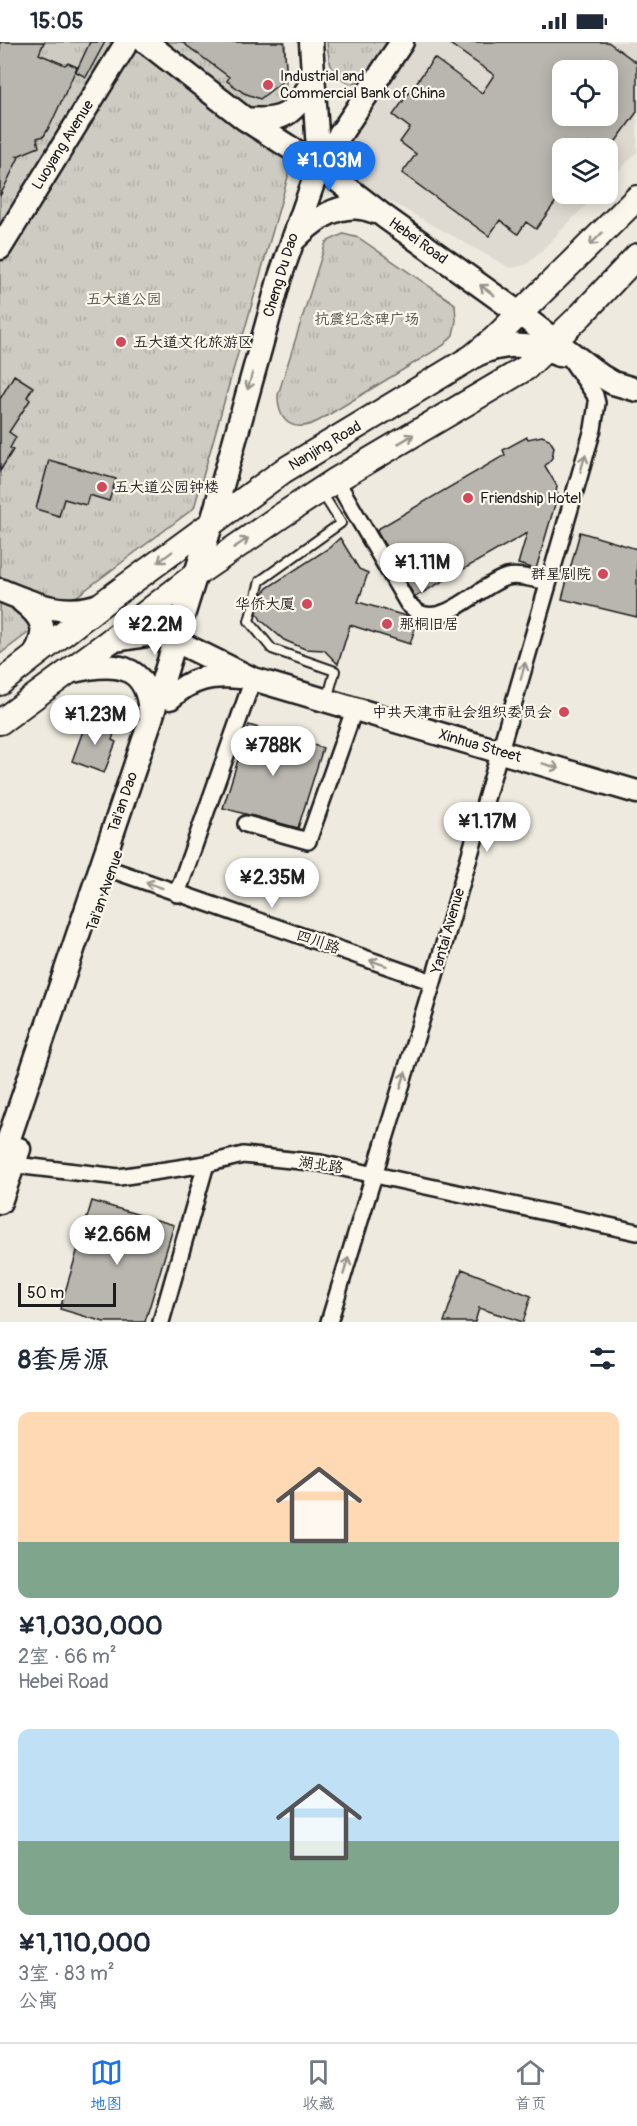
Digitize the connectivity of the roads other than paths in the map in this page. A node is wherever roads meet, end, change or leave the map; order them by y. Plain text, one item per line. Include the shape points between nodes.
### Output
1 (127, 42) edge
2 (146, 42) edge
3 (310, 42) edge
4 (402, 42) edge
5 (312, 82) junction
6 (245, 119) junction
7 (319, 166) junction
8 (637, 198) edge
9 (384, 217) junction
10 (3, 239) edge
11 (290, 244) junction
12 (637, 256) edge
13 (520, 314) junction
14 (550, 345) junction
15 (472, 357) junction
16 (595, 381) junction
17 (637, 390) edge
18 (328, 485) junction
19 (212, 522) junction
20 (195, 575) junction
21 (548, 582) junction
22 (8, 593) edge
23 (103, 603) junction
24 (110, 641) junction
25 (187, 645) junction
26 (34, 656) junction
27 (67, 672) junction
28 (253, 679) junction
29 (0, 683) edge
30 (170, 698) junction
31 (327, 701) junction
32 (354, 710) junction
33 (151, 719) junction
34 (0, 722) edge
35 (500, 751) junction
36 (637, 792) edge
37 (246, 824) dead end
38 (106, 868) junction
39 (177, 894) junction
40 (433, 982) junction
41 (3, 1164) edge
42 (206, 1164) junction
43 (373, 1175) junction
44 (0, 1202) edge
45 (637, 1232) edge
46 (161, 1322) edge
47 (329, 1322) edge

1 - 10 street, Luoyang Avenue
2 - 6 street, Hebei Road
3 - 5 street, Cheng Du Dao
4 - 7 street
5 - 6 street via 289,114 275,119
5 - 7 street, Cheng Du Dao
6 - 7 street, Hebei Road
7 - 9 street, Hebei Road
7 - 11 street, Cheng Du Dao
8 -> 13 main road, Nanjing Road
9 - 11 street via 364,207 342,208 315,222
13 -> 9 street, Hebei Road
11 -> 19 street, Cheng Du Dao
12 - 14 main road
13 - 14 street, Hebei Road
13 - 15 main road, Nanjing Road
14 - 15 street via 501,346
14 - 16 street, Hebei Road
14 - 16 street
18 -> 14 main road via 526,368
15 - 19 main road, Nanjing Road via 283,471
16 - 17 street, Hebei Road
21 -> 16 street, Yantai Avenue via 592,429 597,403
20 -> 18 main road
18 - 21 street via 408,604 420,614 449,612 510,576
18 - 31 lane via 341,523 260,581 249,621 272,648 335,671
19 - 20 street, Cheng Du Dao
19 -> 23 main road, Nanjing Road
20 - 24 main road
20 - 25 street, Tai'an Dao
35 -> 21 street, Yantai Avenue
22 - 23 street via 65,611 85,610
22 - 26 street via 32,609 42,624 42,639
23 - 26 main road, Nanjing Road
24 - 25 street via 161,635
24 - 27 main road
25 - 28 street
25 - 30 street, Tai'an Avenue
25 - 33 street, Tai'an Dao
26 - 29 main road, Nanjing Road
27 - 33 street via 116,666 133,673 150,698
27 - 34 main road
28 - 30 street via 202,678
28 - 31 street, Xinhua Street
28 - 39 street
30 - 38 street, Tai'an Avenue
31 - 32 street, Xinhua Street
32 - 35 street, Xinhua Street
32 - 37 street via 308,840
33 - 38 street, Tai'an Dao
35 -> 36 street, Xinhua Street
35 - 40 street, Yantai Avenue
39 -> 38 street, 四川路
38 - 41 street, Tai'an Dao
40 -> 39 street, 四川路
43 -> 40 street, Yantai Avenue
41 - 42 street, 湖北路 via 119,1178
41 - 44 street
42 - 43 street, 湖北路 via 243,1155 320,1163
42 - 46 street
43 - 45 street, 湖北路
47 -> 43 street, Yantai Avenue

